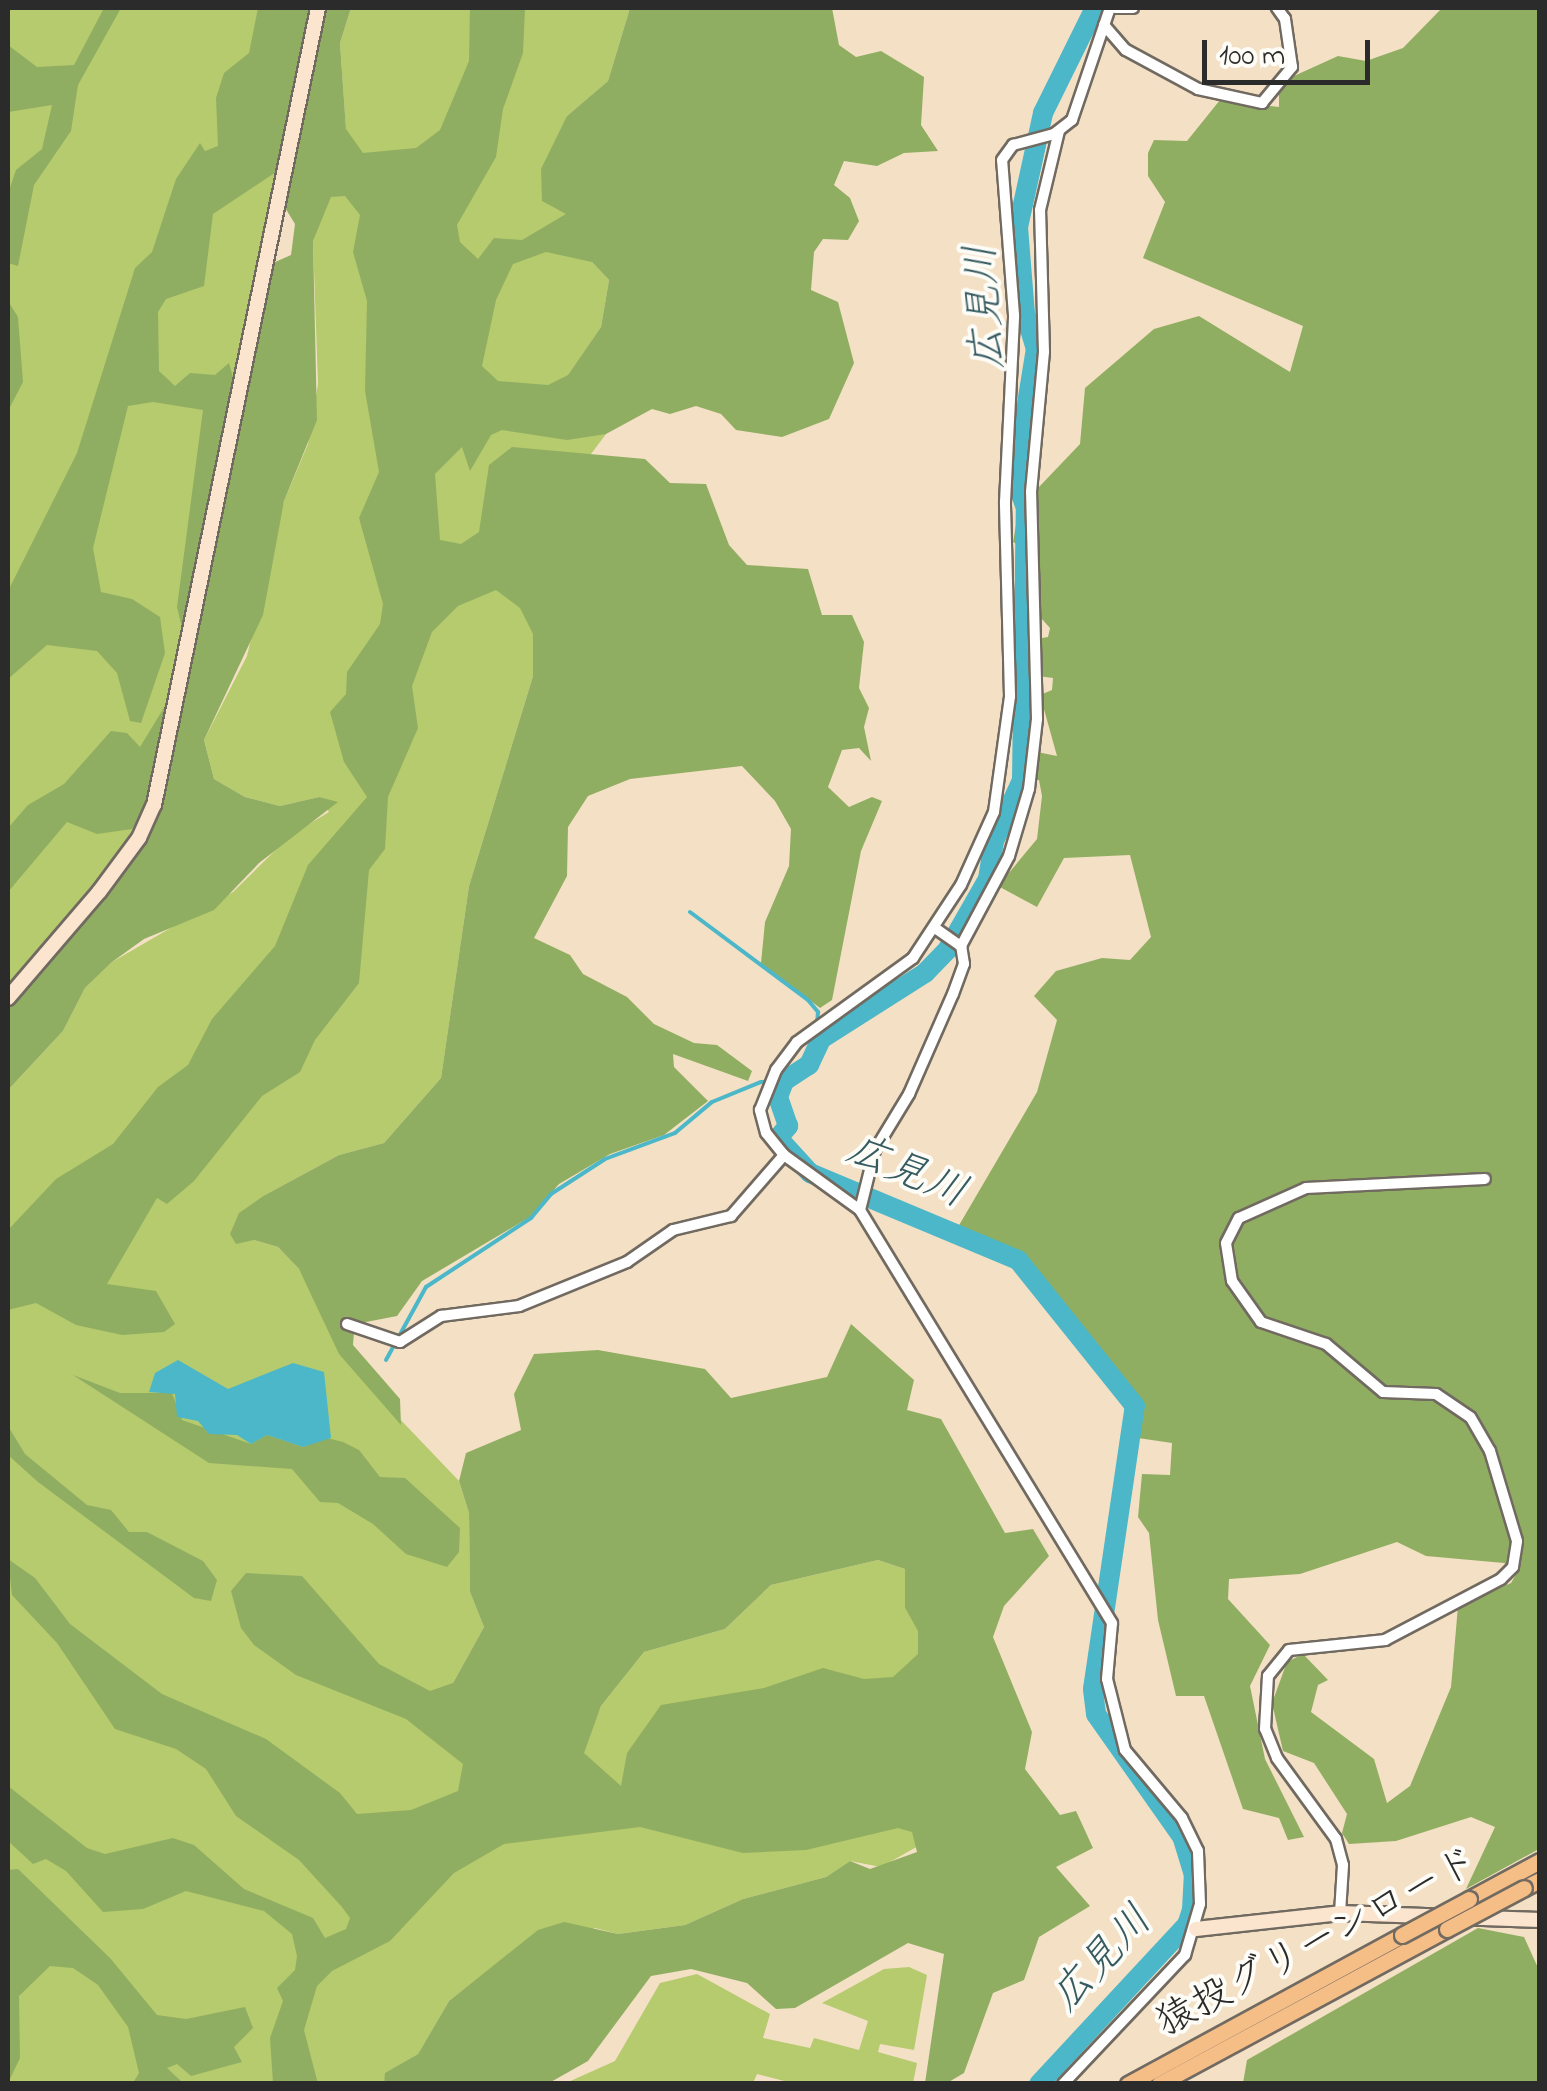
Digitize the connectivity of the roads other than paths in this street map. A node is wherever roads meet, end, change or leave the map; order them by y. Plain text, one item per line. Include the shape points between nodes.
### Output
1 (318, 8) edge
2 (1112, 8) edge
3 (1133, 8) edge
4 (1277, 8) edge
5 (1104, 25) junction
6 (1057, 133) junction
7 (937, 930) junction
8 (960, 945) junction
9 (8, 998) edge
10 (784, 1156) junction
11 (1485, 1178) dead end
12 (861, 1207) junction
13 (348, 1324) dead end
14 (1540, 1861) edge
15 (1540, 1880) edge
16 (1340, 1913) junction
17 (1540, 1920) edge
18 (1196, 1929) junction
19 (1063, 2084) edge
20 (1128, 2084) edge
21 (1160, 2084) edge

1 - 9 street via 154,805 140,838
2 - 3 street
2 - 5 street
4 - 5 street via 1292,67 1262,103 1198,89 1126,50
5 - 6 street via 1076,111
6 - 7 street via 1008,149 1002,168 1014,315 1005,502 1008,721 994,812
6 - 8 street via 1038,243 1044,352 1029,546 1035,748 1016,839
7 - 8 street
7 - 10 street via 913,958 797,1042 776,1070 760,1118
8 - 12 street via 964,964 953,994 909,1094 875,1150
10 - 12 street
10 - 13 street via 731,1216 673,1230 626,1262 519,1306 441,1316 396,1341
11 - 16 street via 1306,1188 1239,1218 1226,1243 1232,1281 1261,1322 1326,1344 1383,1392 1436,1394 1470,1417 1490,1451 1517,1541 1513,1567 1501,1579 1385,1640 1289,1650 1268,1676 1266,1729 1277,1758 1336,1839
12 - 18 street via 1112,1623 1107,1679 1113,1718 1125,1750 1182,1818 1198,1851
14 - 20 main road, 猿投グリーンロード, bridge
15 - 21 main road, 猿投グリーンロード, bridge
16 - 17 street
16 - 18 street
18 - 19 street via 1185,1955

